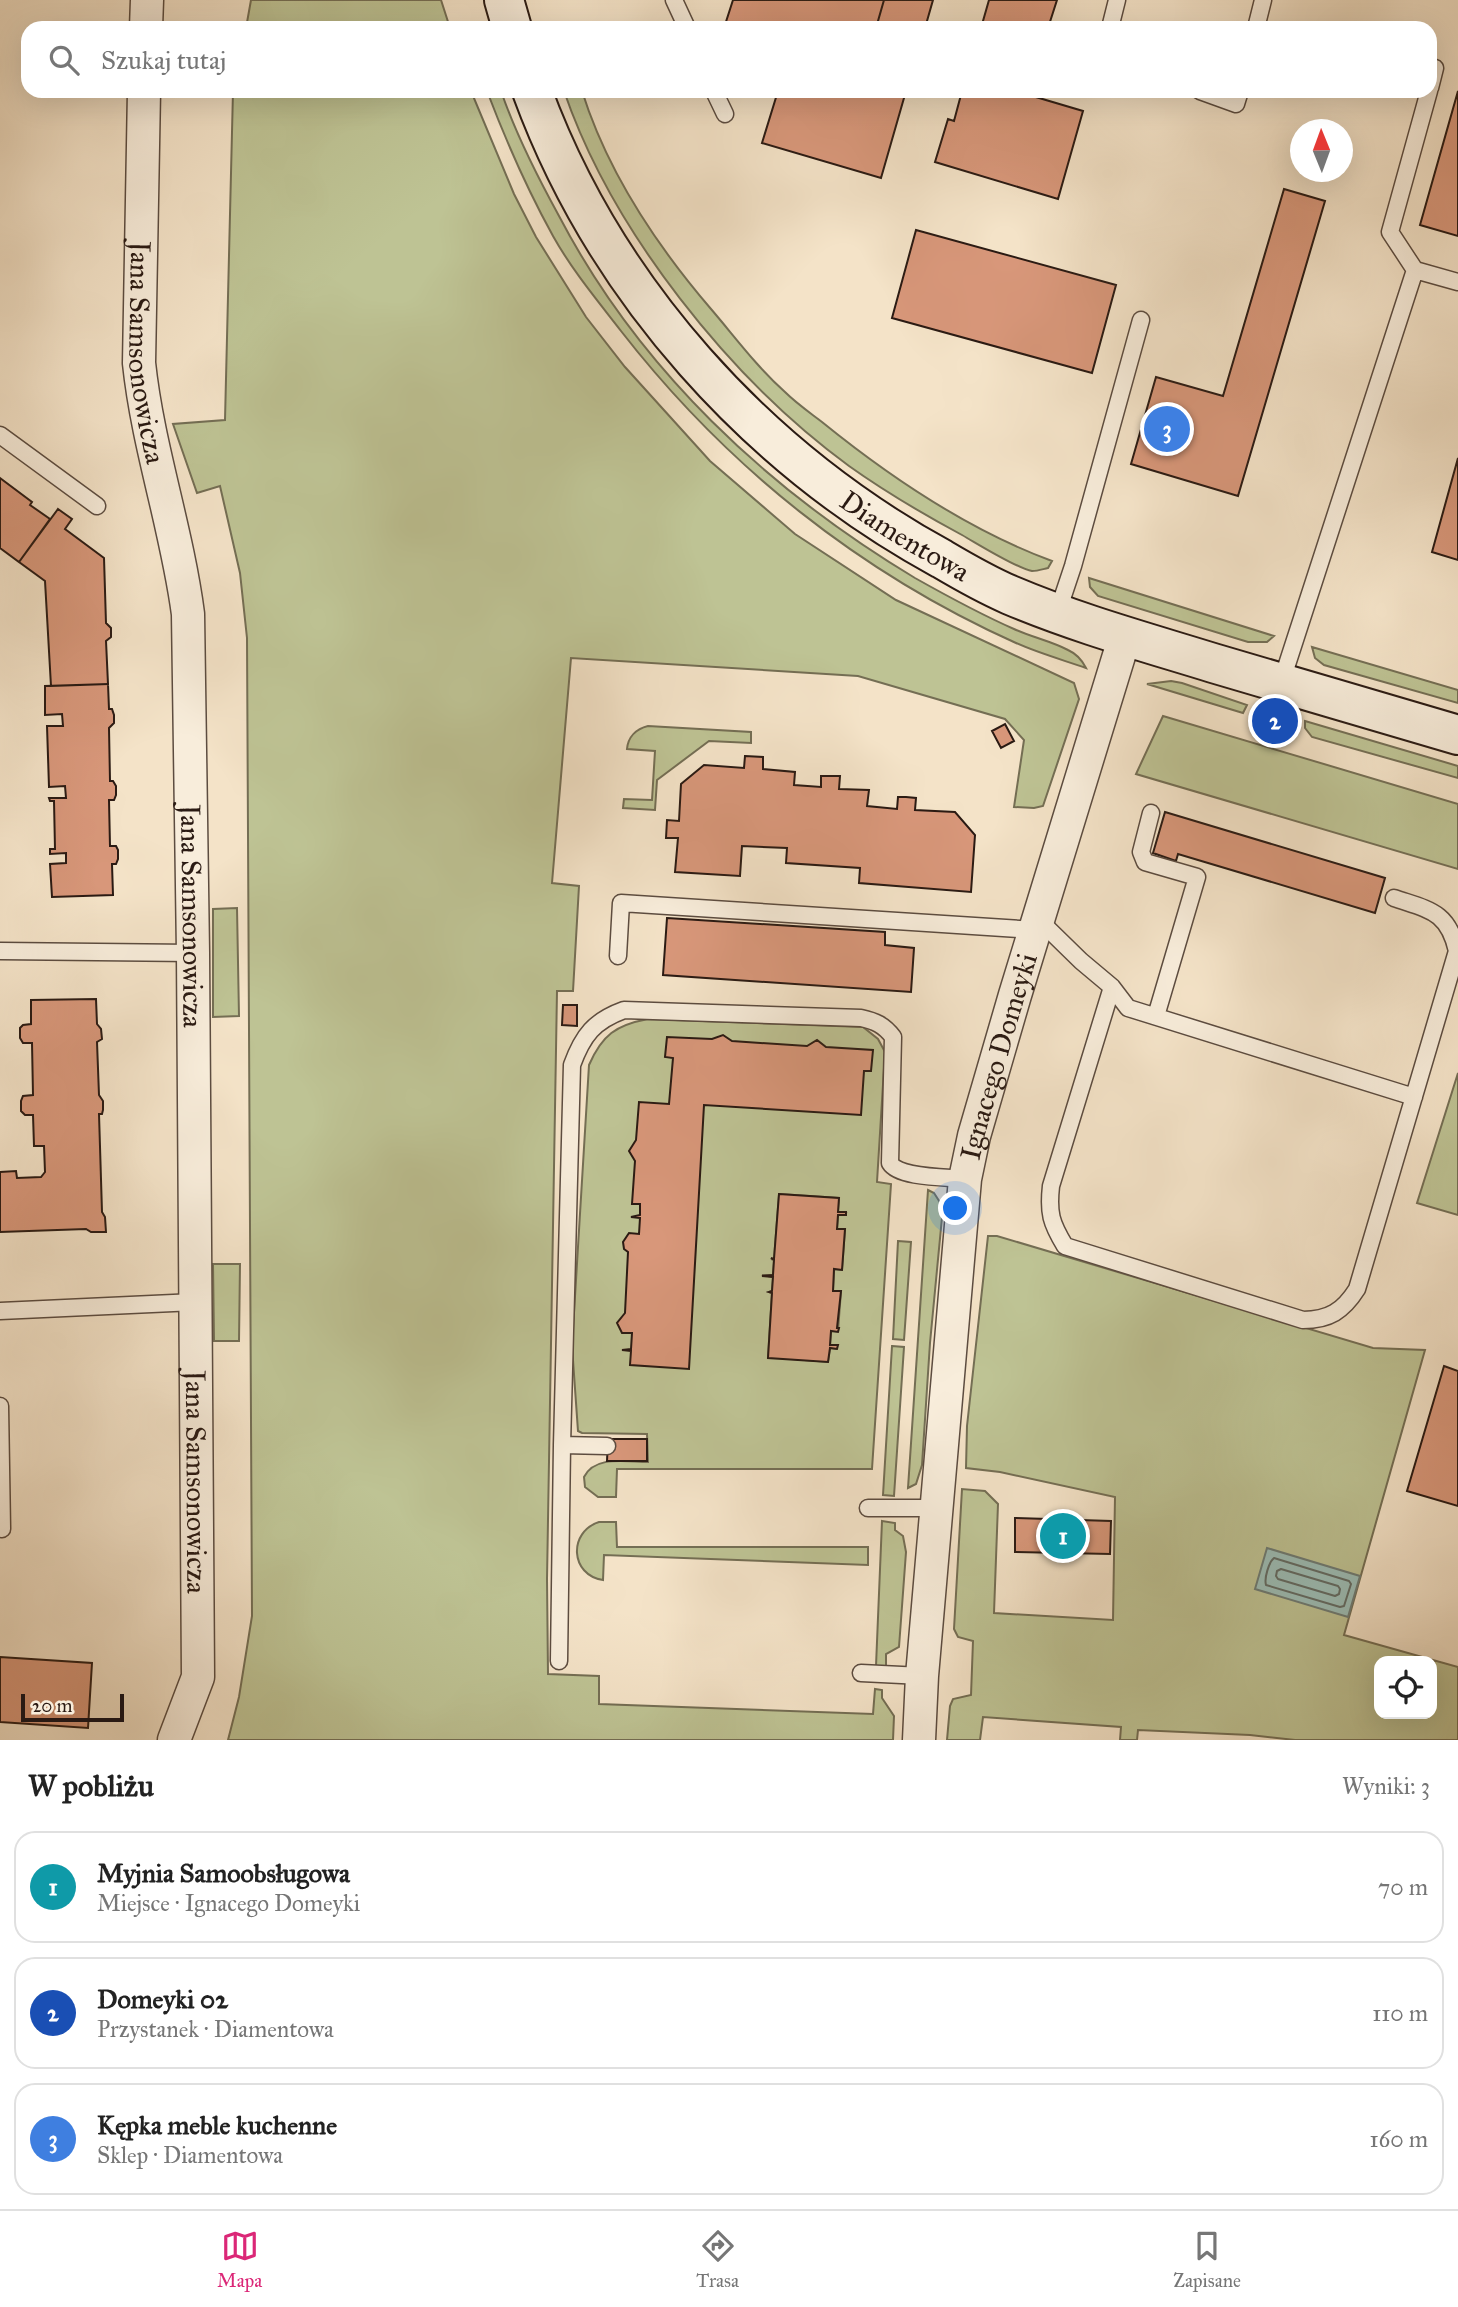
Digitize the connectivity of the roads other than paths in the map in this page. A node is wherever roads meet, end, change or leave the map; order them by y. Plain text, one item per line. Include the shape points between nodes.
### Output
1 (147, 0) edge
2 (504, 0) edge
3 (674, 0) edge
4 (1118, 0) edge
5 (1263, 0) edge
6 (146, 21) edge
7 (510, 21) edge
8 (684, 21) edge
9 (1112, 21) edge
10 (1257, 21) edge
11 (144, 98) edge
12 (535, 98) edge
13 (717, 98) edge
14 (1219, 98) edge
15 (1238, 98) edge
16 (1427, 98) edge
17 (725, 114) dead end
18 (1415, 270) junction
19 (1458, 282) edge
20 (1141, 320) dead end
21 (0, 435) edge
22 (97, 506) dead end
23 (1057, 614) junction
24 (1125, 636) junction
25 (1281, 683) junction
26 (1458, 735) edge
27 (1151, 813) dead end
28 (1394, 898) dead end
29 (1037, 924) junction
30 (0, 951) edge
31 (193, 953) junction
32 (618, 956) dead end
33 (1112, 987) junction
34 (1156, 1016) junction
35 (1414, 1097) junction
36 (965, 1179) junction
37 (195, 1302) junction
38 (0, 1311) edge
39 (0, 1406) edge
40 (562, 1446) junction
41 (607, 1446) dead end
42 (869, 1508) dead end
43 (936, 1508) junction
44 (2, 1529) dead end
45 (559, 1661) dead end
46 (861, 1673) dead end
47 (922, 1676) junction
48 (174, 1740) edge
49 (919, 1740) edge

1 - 6 street
2 - 7 street
3 - 8 lane
4 - 9 lane
5 - 10 lane
11 - 31 street, Jana Samsonowicza via 139,363 143,403 182,566 188,614
12 - 23 street, Diamentowa via 565,166 616,258 650,307 723,393 765,434 865,514 985,582
13 - 17 lane
14 - 15 lane via 1236,104
16 - 18 lane via 1390,232
18 - 19 lane
18 - 25 lane
20 - 23 lane
21 - 22 lane
23 - 24 street, Diamentowa
24 - 25 street, Diamentowa
24 - 29 street, Ignacego Domeyki
25 - 26 street, Diamentowa
27 - 34 lane via 1141,852 1146,862 1197,877
28 - 35 lane via 1441,916 1457,951
29 - 32 lane via 621,903
29 - 33 lane
29 - 36 street, Ignacego Domeyki
30 - 31 lane
31 - 37 street, Jana Samsonowicza
33 - 34 lane via 1128,1007
33 - 35 lane via 1051,1186 1051,1221 1065,1246 1075,1250 1303,1320 1332,1316 1357,1289
34 - 35 lane
36 - 40 lane via 903,1173 890,1163 893,1037 874,1021 624,1010 606,1017 591,1029 572,1065
36 - 43 street, Ignacego Domeyki
37 - 38 lane
37 - 48 street, Jana Samsonowicza via 198,1677
39 - 44 lane
40 - 41 lane
40 - 45 lane
42 - 43 lane
43 - 47 street, Ignacego Domeyki
46 - 47 lane
47 - 49 street, Ignacego Domeyki

